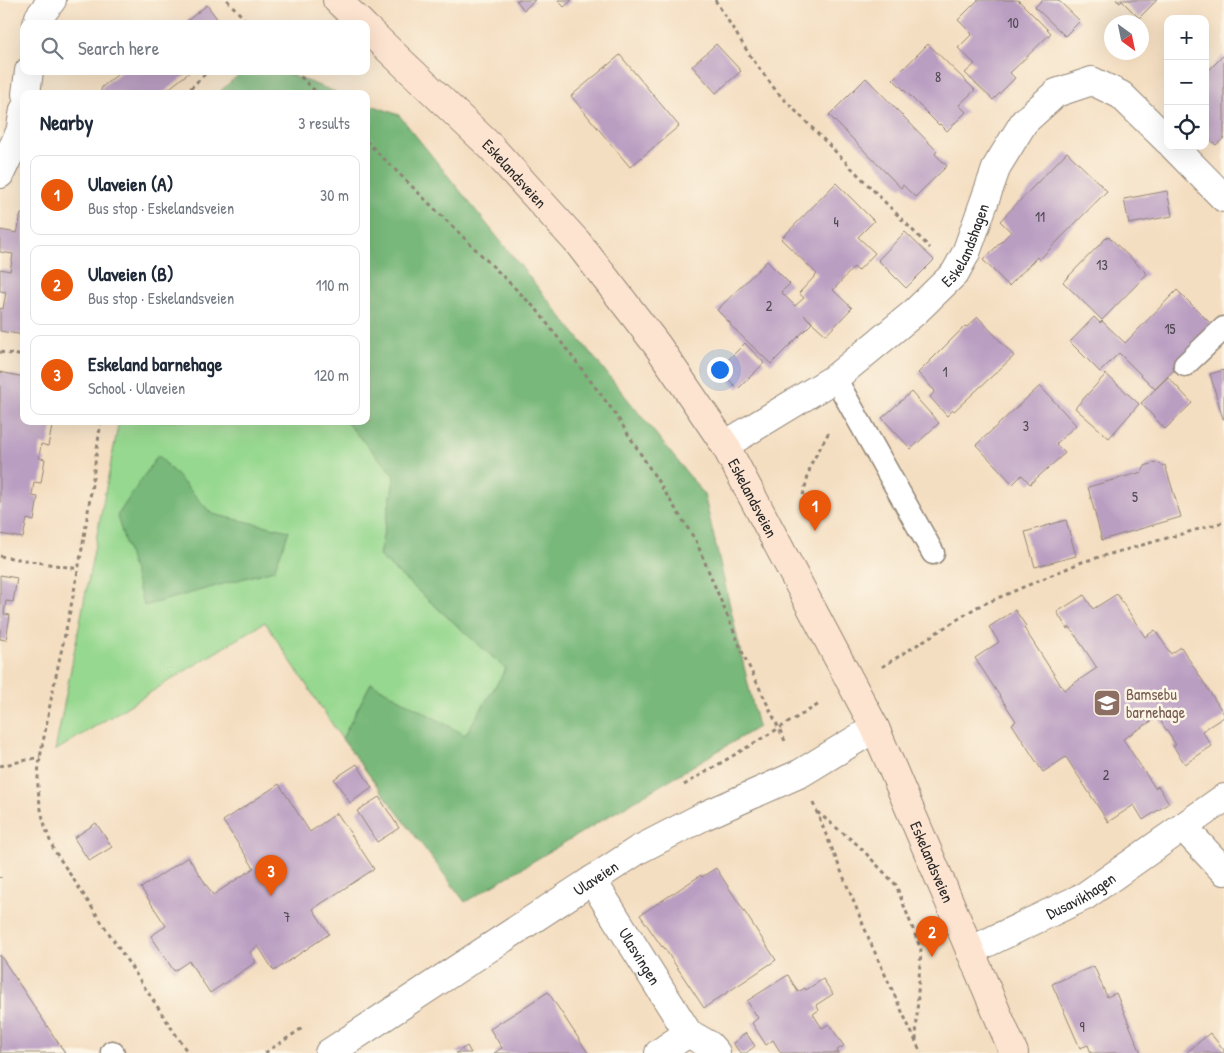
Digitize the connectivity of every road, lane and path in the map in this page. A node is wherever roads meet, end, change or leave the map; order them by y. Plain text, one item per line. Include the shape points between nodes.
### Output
1 (52, 0) edge
2 (227, 0) edge
3 (337, 0) edge
4 (715, 0) edge
5 (38, 20) edge
6 (245, 20) edge
7 (358, 20) edge
8 (370, 32) edge
9 (28, 75) edge
10 (204, 75) edge
11 (299, 75) edge
12 (27, 90) edge
13 (189, 90) edge
14 (314, 90) edge
15 (15, 130) edge
16 (1164, 137) edge
17 (370, 145) edge
18 (1177, 150) edge
19 (0, 174) edge
20 (1224, 198) edge
21 (955, 273) junction
22 (1224, 328) edge
23 (0, 352) edge
24 (20, 355) edge
25 (1185, 365) dead end
26 (842, 389) junction
27 (100, 425) edge
28 (725, 445) junction
29 (802, 503) dead end
30 (1224, 522) edge
31 (934, 553) dead end
32 (0, 556) edge
33 (79, 569) junction
34 (880, 668) dead end
35 (875, 728) junction
36 (40, 757) junction
37 (0, 766) edge
38 (801, 773) junction
39 (1224, 798) edge
40 (817, 811) junction
41 (1184, 828) junction
42 (1224, 872) edge
43 (592, 880) junction
44 (970, 951) junction
45 (688, 1033) junction
46 (916, 1044) junction
47 (188, 1053) edge
48 (329, 1053) edge
49 (659, 1053) edge
50 (716, 1053) edge
51 (921, 1053) edge
52 (1014, 1053) edge

1 - 5 street
2 - 6 path
3 - 7 main road
4 - 21 path via 777,92
8 - 28 main road, Eskelandsveien via 491,147 578,243 657,346
9 - 12 street
10 - 13 path
11 - 14 path
15 - 19 street
16 - 21 street, Eskelandshagen via 1121,95 1092,81 1056,93 1024,122 997,166 966,252
17 - 38 path via 537,310 614,412 696,541 744,656
18 - 20 street
21 - 26 street, Eskelandshagen
22 - 25 lane
23 - 24 path
26 - 28 street, Eskelandshagen
26 - 29 path via 831,429 811,464
26 - 31 lane
27 - 33 path
28 - 35 main road, Eskelandsveien
30 - 34 path via 1082,562 977,608
32 - 33 path
33 - 36 path
35 - 38 street, Ulaveien
35 - 44 main road, Eskelandsveien
36 - 37 path
36 - 47 path via 38,786 41,812 54,850
38 - 40 path
38 - 43 street, Ulaveien via 704,816 638,850
39 - 41 street, Dusavikhagen
40 - 46 path
40 - 46 path via 858,845 896,885 921,950
41 - 42 street
41 - 44 street, Dusavikhagen via 1085,896
43 - 45 street, Ulasvingen
43 - 48 street, Ulaveien
44 - 52 main road, Eskelandsveien
45 - 49 street
45 - 50 street, Ulasvingen
46 - 51 path

